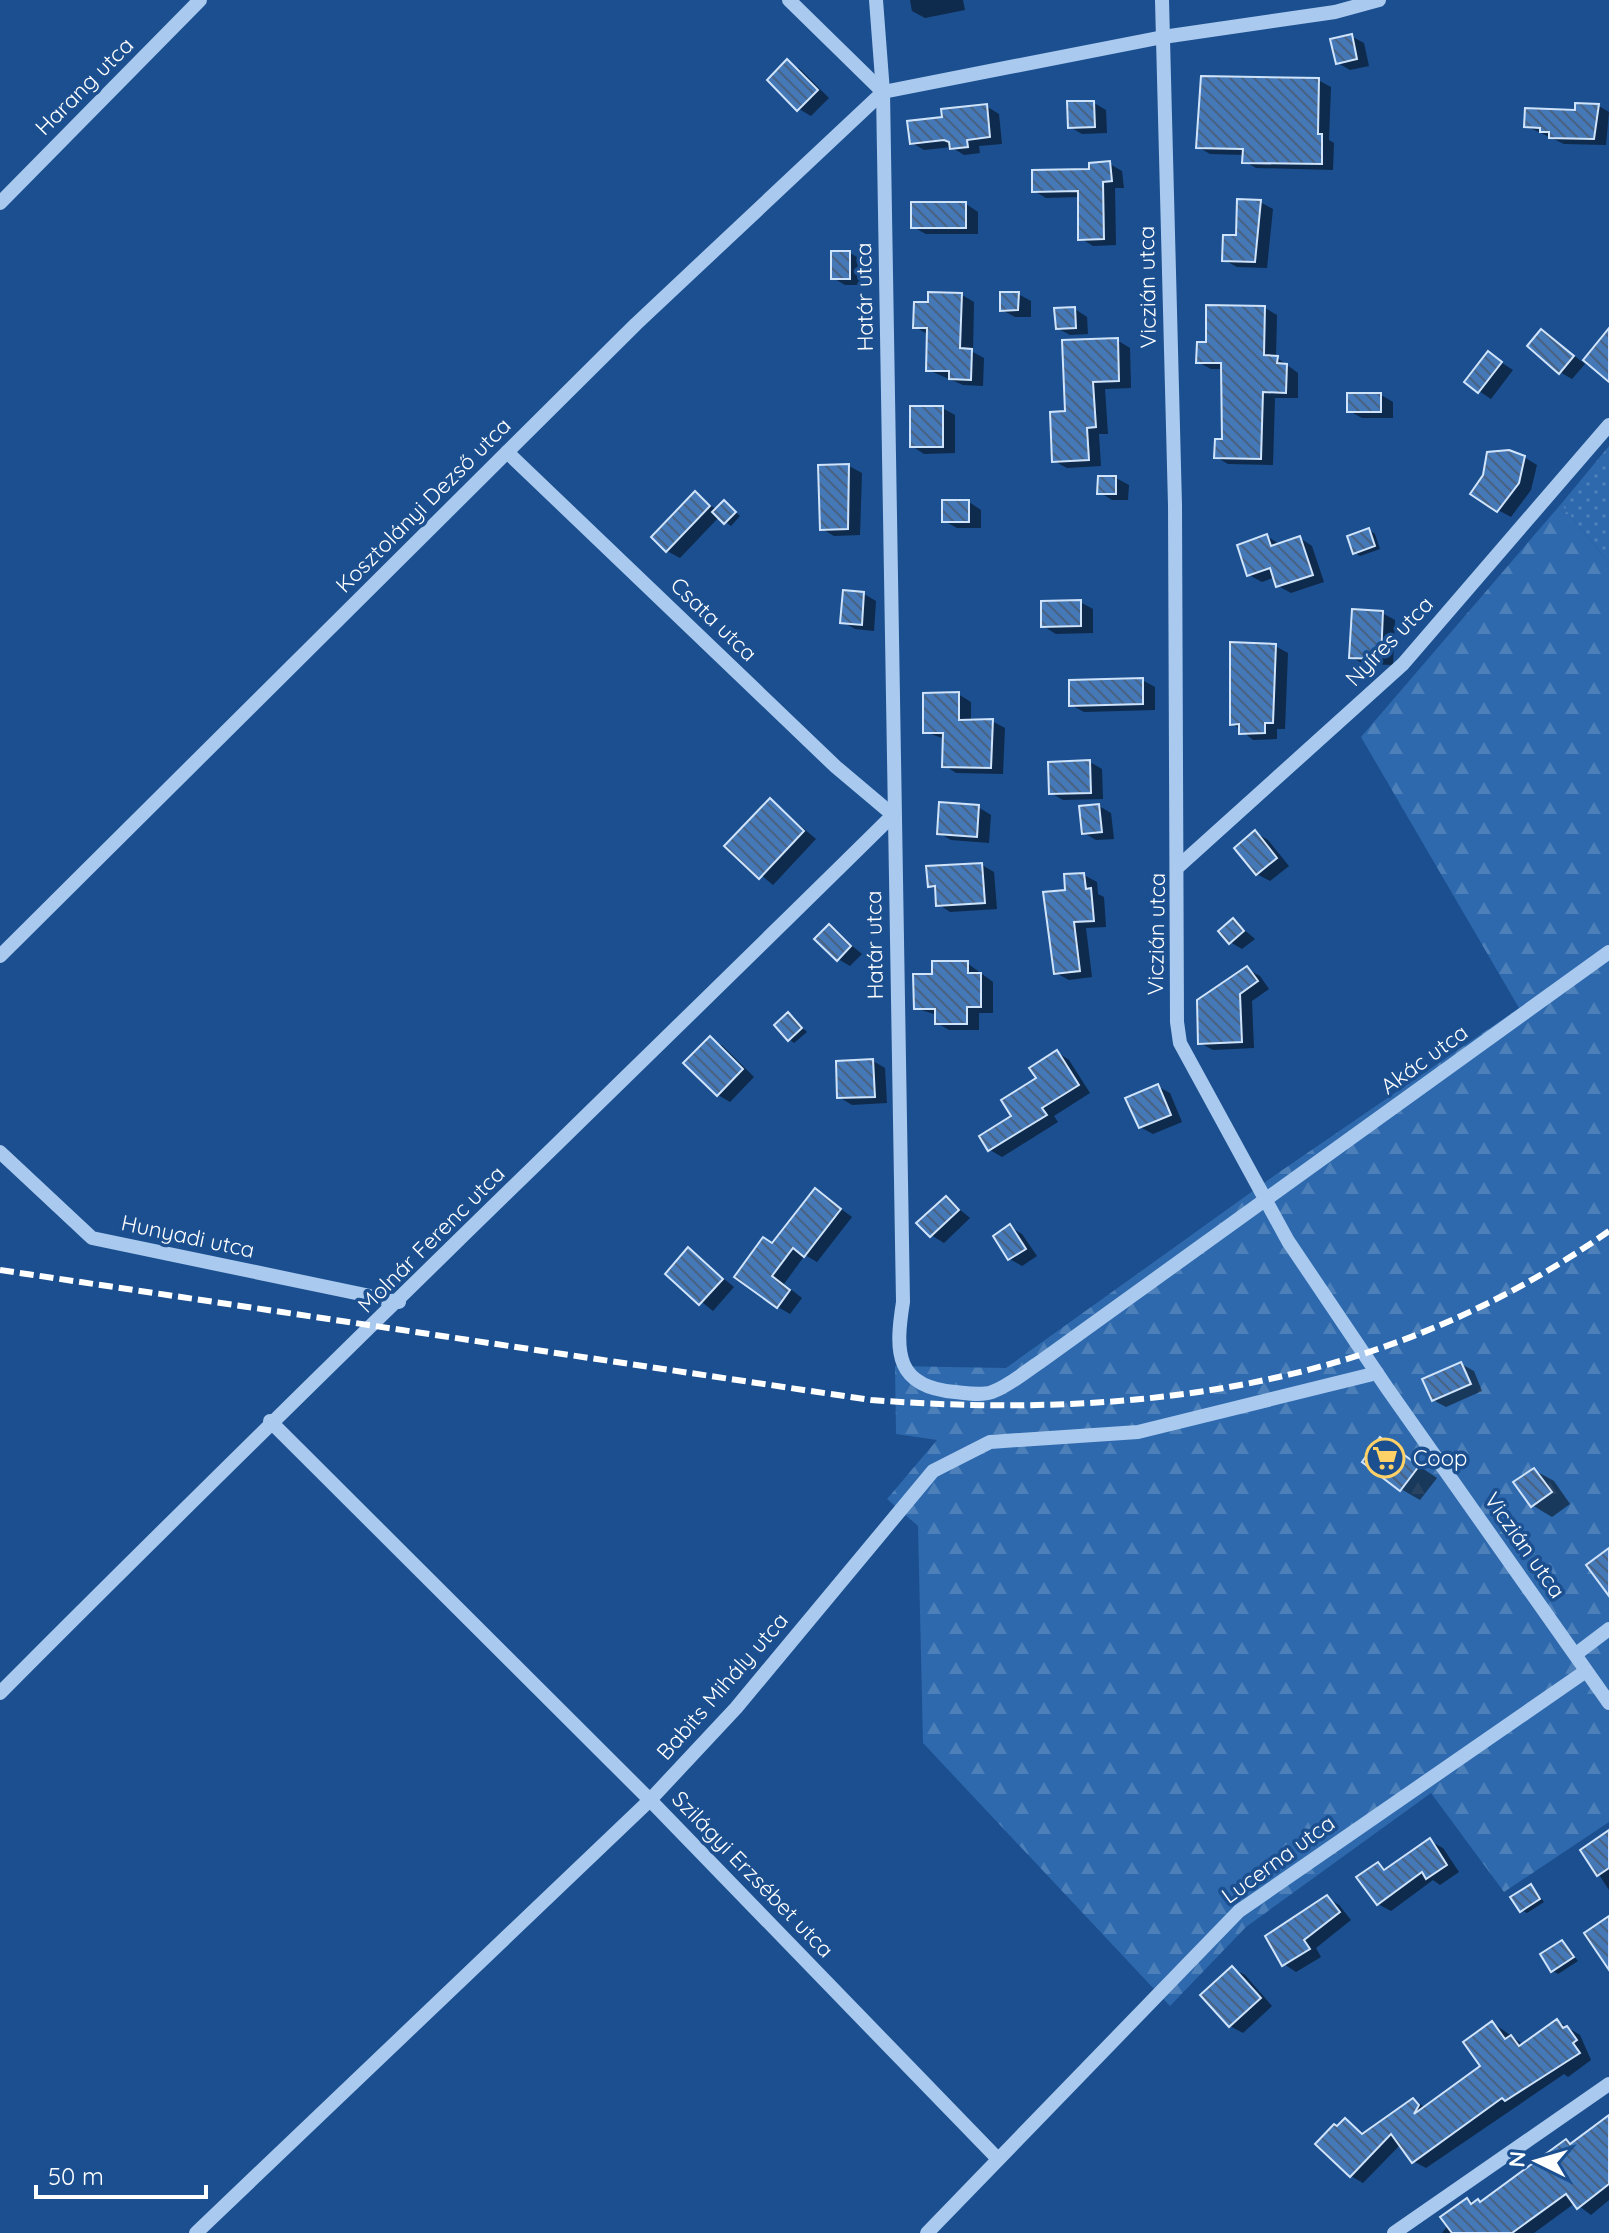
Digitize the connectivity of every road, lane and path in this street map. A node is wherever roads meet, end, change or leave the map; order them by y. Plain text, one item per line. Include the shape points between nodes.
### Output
1 (200, 0) edge
2 (789, 0) edge
3 (876, 0) edge
4 (1162, 0) edge
5 (1379, 0) edge
6 (1163, 37) junction
7 (883, 92) junction
8 (0, 203) edge
9 (1609, 425) edge
10 (507, 452) junction
11 (893, 815) junction
12 (1179, 866) junction
13 (1609, 952) edge
14 (0, 956) edge
15 (0, 1152) edge
16 (1264, 1202) junction
17 (399, 1302) junction
18 (1377, 1373) junction
19 (270, 1421) junction
20 (1609, 1629) edge
21 (1576, 1654) junction
22 (1586, 1671) junction
23 (0, 1693) edge
24 (1609, 1703) edge
25 (650, 1800) junction
26 (1609, 2084) edge
27 (997, 2158) junction
28 (196, 2233) edge
29 (927, 2233) edge
30 (1394, 2233) edge

1 - 8 street, Harang utca
2 - 7 street
3 - 7 street, Határ utca
4 - 6 street
5 - 6 street via 1335,12
6 - 7 street
6 - 12 street, Viczián utca
7 - 10 street, Kosztolányi Dezső utca
7 - 11 street, Határ utca
9 - 12 street, Nyíres utca via 1403,664
10 - 11 street, Csata utca via 836,767
10 - 14 street, Kosztolányi Dezső utca
11 - 16 street, Határ utca via 903,1302 899,1328 901,1359 918,1384 930,1390 992,1392
11 - 17 street, Molnár Ferenc utca
12 - 16 street, Viczián utca via 1180,1043
13 - 16 street, Akác utca
15 - 17 street, Hunyadi utca via 92,1238
16 - 18 street, Viczián utca
17 - 19 street, Molnár Ferenc utca
18 - 21 street, Viczián utca
18 - 25 street, Babits Mihály utca via 1138,1432 990,1442 933,1471 736,1708
19 - 23 street, Molnár Ferenc utca
19 - 25 street, Szilágyi Erzsébet utca
20 - 21 street
21 - 22 street, Viczián utca
22 - 24 street, Viczián utca
22 - 27 street, Lucerna utca via 1239,1911
25 - 27 street, Szilágyi Erzsébet utca
25 - 28 street, Babits Mihály utca
26 - 30 street
27 - 29 street, Lucerna utca

